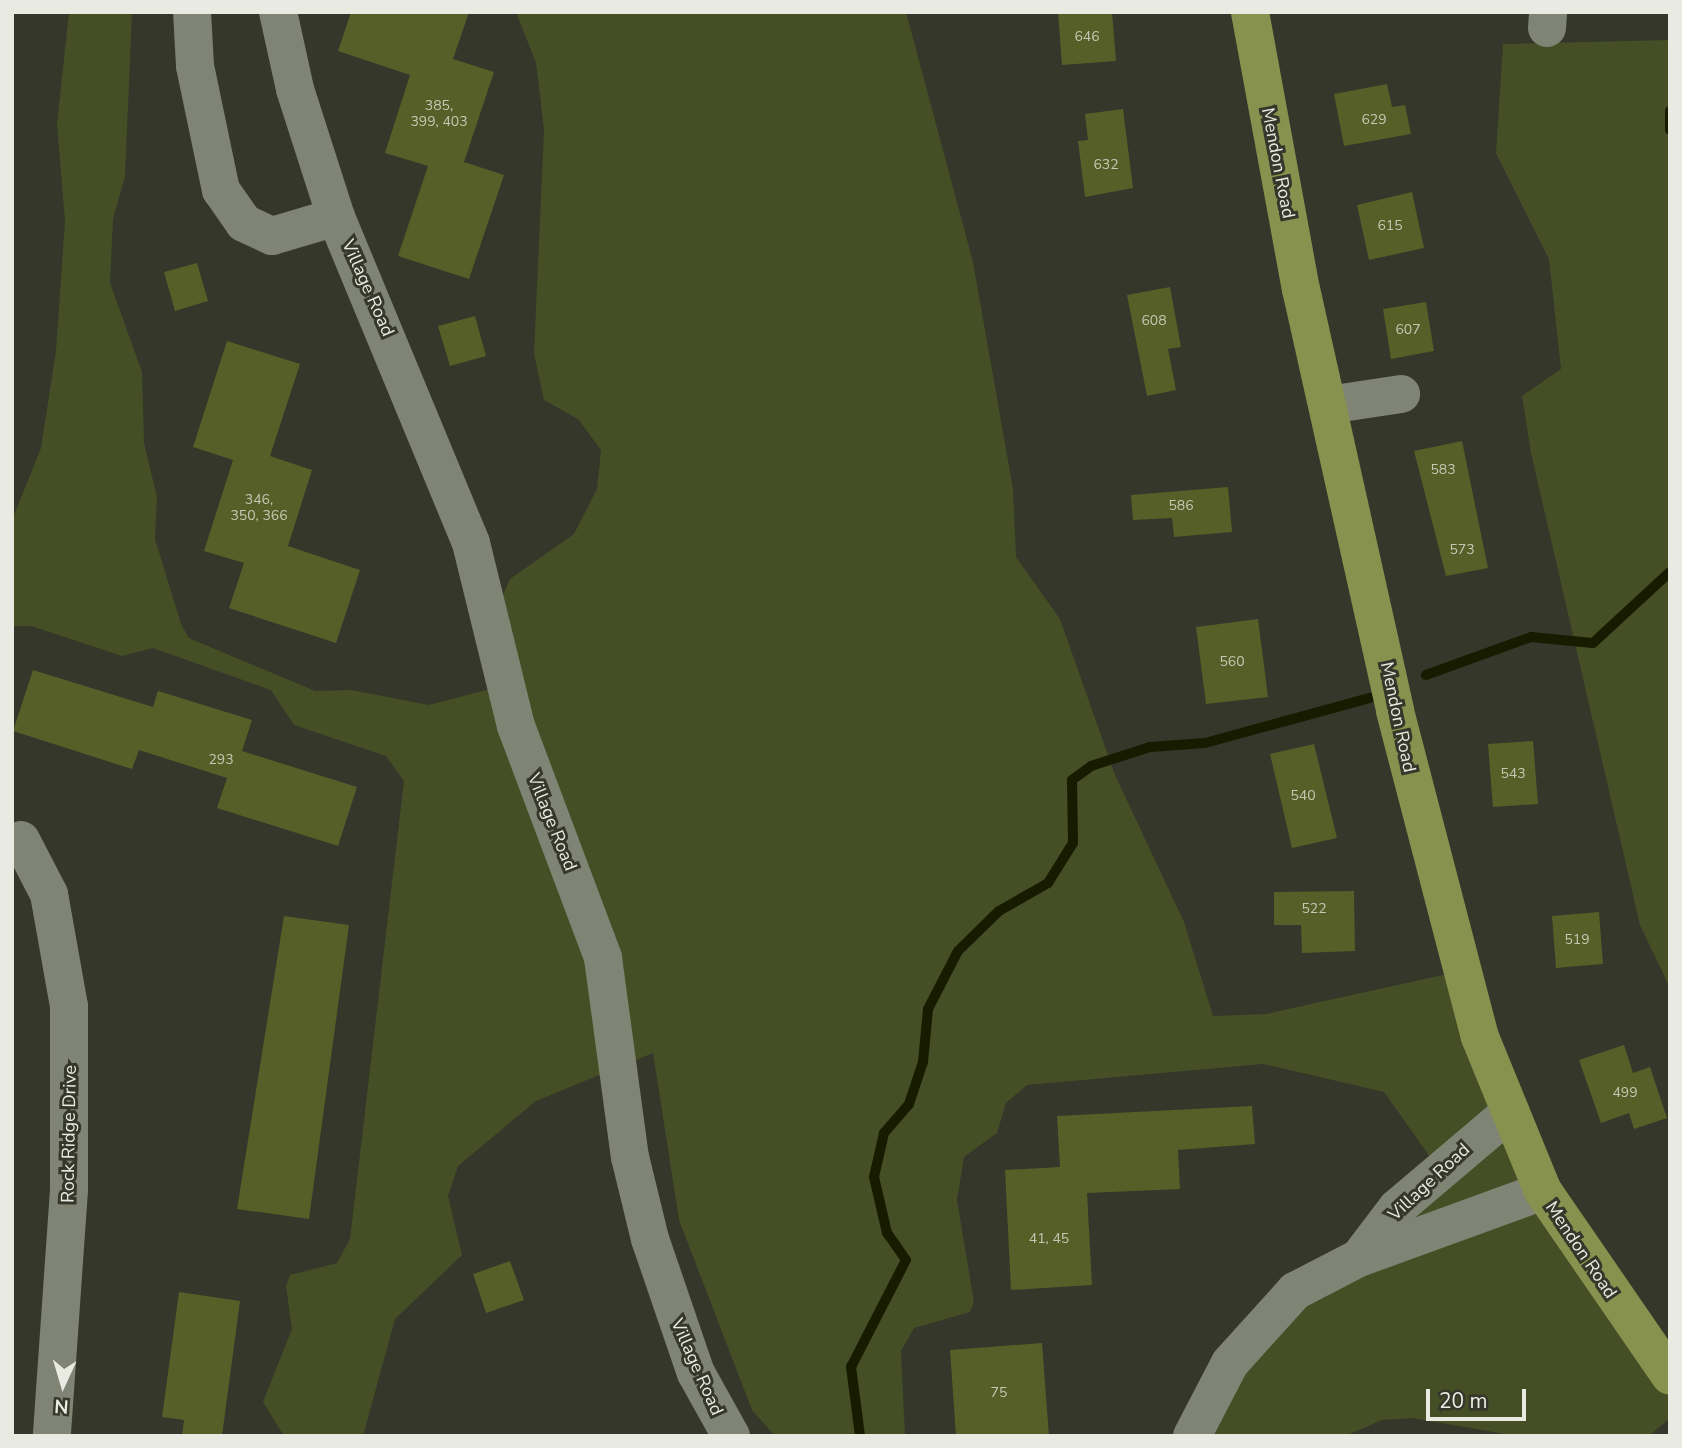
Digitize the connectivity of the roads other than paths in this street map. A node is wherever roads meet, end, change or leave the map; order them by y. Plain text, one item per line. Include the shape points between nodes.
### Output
1 (192, 12) edge
2 (278, 12) edge
3 (1250, 12) edge
4 (336, 217) junction
5 (1401, 394) dead end
6 (1328, 405) junction
7 (21, 840) dead end
8 (1507, 1114) junction
9 (1543, 1191) junction
10 (1359, 1258) junction
11 (1670, 1376) edge
12 (52, 1436) edge
13 (731, 1436) edge
14 (1192, 1436) edge

1 - 4 street, Village Road via 195,65 221,190 236,212 272,236
2 - 4 street, Village Road
3 - 6 main road, Mendon Road
4 - 13 street, Village Road via 471,542 516,726 603,958 630,1157 650,1239 696,1373
5 - 6 street
6 - 8 main road, Mendon Road via 1430,860
7 - 12 street, Rock Ridge Drive via 49,894 69,1006 69,1190
8 - 9 main road, Mendon Road
8 - 10 street, Village Road via 1396,1208
9 - 10 street, Village Road
9 - 11 main road, Mendon Road
10 - 14 street, Village Road via 1295,1290 1271,1312 1230,1363

